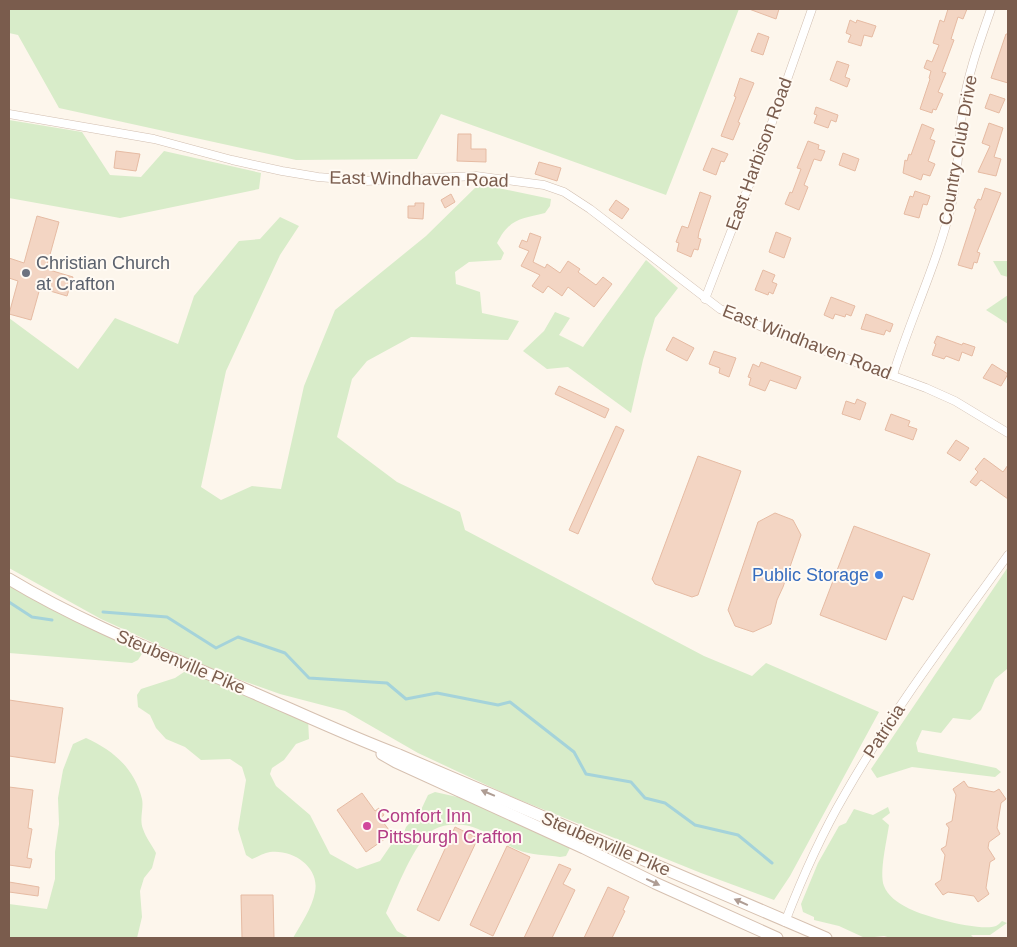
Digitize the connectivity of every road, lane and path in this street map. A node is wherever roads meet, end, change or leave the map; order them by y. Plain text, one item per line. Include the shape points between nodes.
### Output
1 (812, 9) edge
2 (991, 9) edge
3 (9, 114) edge
4 (705, 299) junction
5 (893, 375) junction
6 (1008, 433) edge
7 (1008, 555) edge
8 (9, 579) edge
9 (357, 739) junction
10 (785, 922) junction
11 (778, 938) edge
12 (826, 938) edge

1 - 4 street, East Harbison Road
2 - 5 street, Country Club Drive via 974,57 963,108 953,200 946,228
3 - 4 street, East Windhaven Road via 154,139 232,160 318,177 366,181 476,176 544,185 564,192 590,209
4 - 5 street, East Windhaven Road via 731,315
5 - 6 street, East Windhaven Road via 955,401
7 - 10 street, Patricia via 900,706 853,780 810,862
8 - 9 main road, Steubenville Pike via 103,628
10 -> 9 main road, Steubenville Pike
9 -> 11 main road, Steubenville Pike via 396,762
10 - 11 main road
10 - 12 main road, Steubenville Pike

